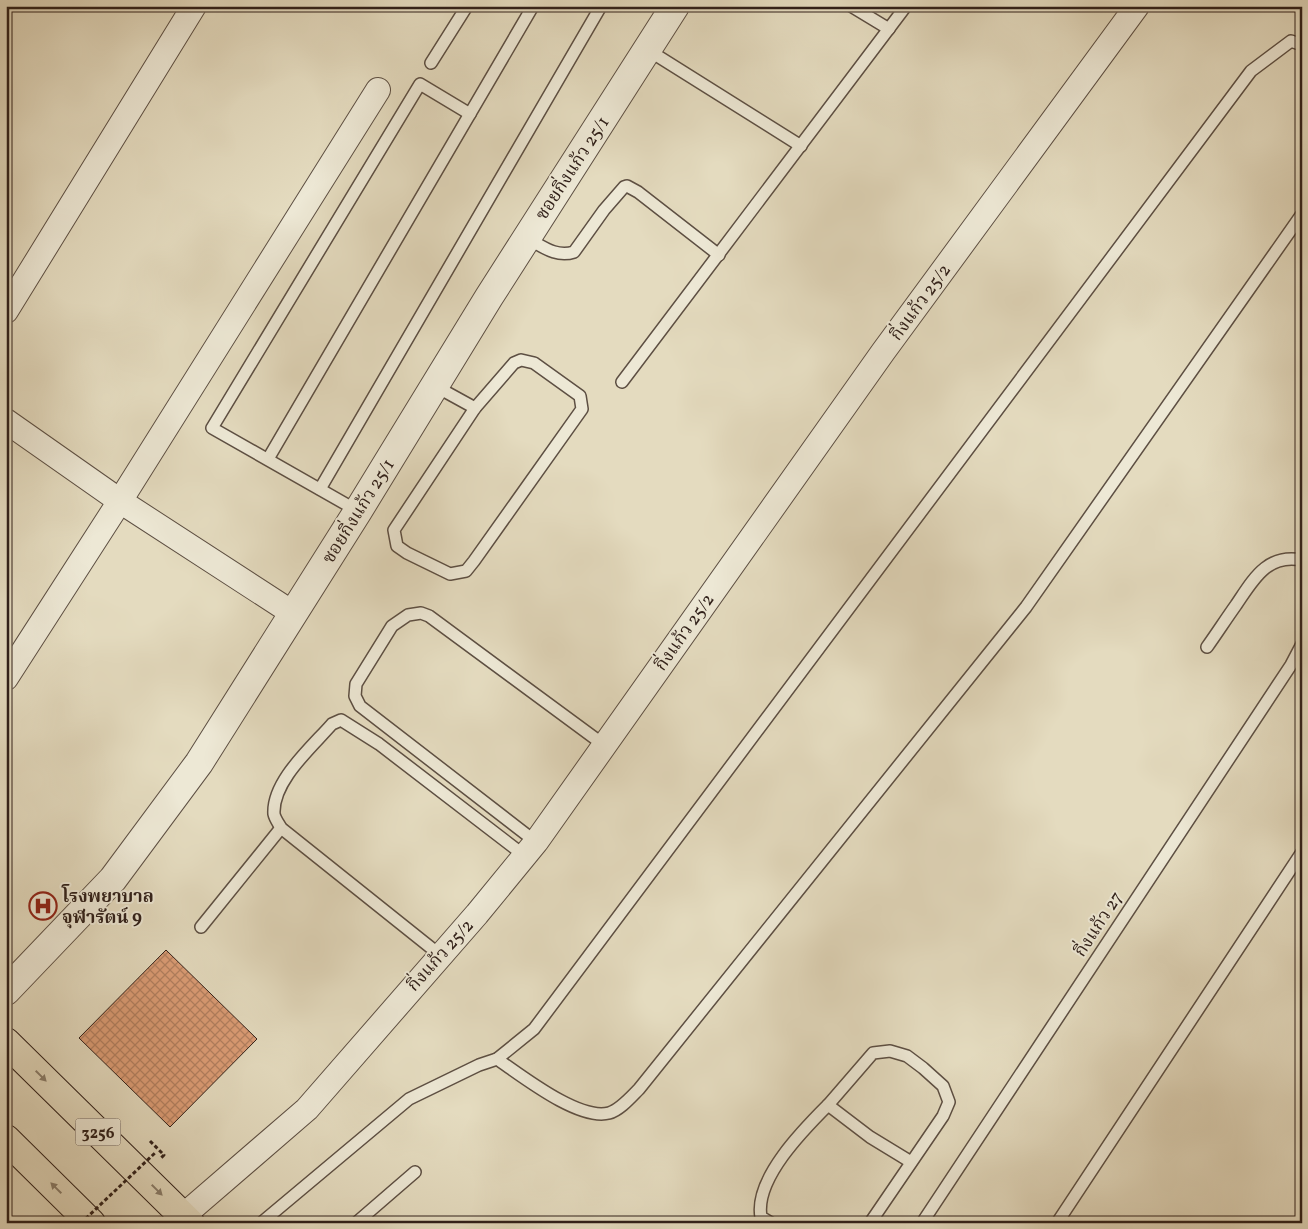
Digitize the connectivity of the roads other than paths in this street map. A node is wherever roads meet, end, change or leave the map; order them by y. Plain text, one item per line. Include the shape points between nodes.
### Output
1 (194, 6) edge
2 (467, 6) edge
3 (533, 6) edge
4 (601, 6) edge
5 (675, 6) edge
6 (851, 6) edge
7 (906, 6) edge
8 (1137, 6) edge
9 (889, 28) junction
10 (1302, 45) edge
11 (648, 50) junction
12 (432, 63) dead end
13 (378, 90) dead end
14 (470, 114) junction
15 (801, 146) junction
16 (1302, 214) edge
17 (527, 238) junction
18 (719, 255) junction
19 (6, 311) edge
20 (622, 382) dead end
21 (434, 386) junction
22 (475, 408) junction
23 (6, 421) edge
24 (268, 459) junction
25 (320, 489) junction
26 (120, 501) junction
27 (358, 511) junction
28 (1302, 560) edge
29 (294, 614) junction
30 (1302, 644) edge
31 (1207, 647) dead end
32 (6, 678) edge
33 (604, 745) junction
34 (281, 828) junction
35 (531, 849) junction
36 (1302, 852) edge
37 (201, 927) dead end
38 (440, 955) junction
39 (6, 991) edge
40 (6, 1042) edge
41 (497, 1059) junction
42 (828, 1105) junction
43 (6, 1139) edge
44 (911, 1162) junction
45 (415, 1172) dead end
46 (187, 1220) edge
47 (91, 1223) edge
48 (261, 1223) edge
49 (356, 1223) edge
50 (771, 1223) edge
51 (870, 1223) edge
52 (922, 1223) edge
53 (1057, 1223) edge

1 - 19 street
2 - 12 lane
3 - 14 lane
4 - 25 lane
5 - 11 street, ซอยกิ่งแก้ว 25/1
6 - 9 lane
7 - 9 lane
8 - 33 street, กิ่งแก้ว 25/2 via 883,352
9 - 15 lane
10 - 41 lane via 1291,41 1251,71 534,1029
11 - 15 lane
11 - 17 street, ซอยกิ่งแก้ว 25/1
13 - 26 street
14 - 24 lane
14 - 24 lane via 420,84 212,428
15 - 18 lane
16 - 41 lane via 1026,607 639,1089 610,1113 595,1114 573,1108
17 - 18 lane via 556,254 574,252 604,210 627,186
17 - 21 street, ซอยกิ่งแก้ว 25/1
18 - 20 lane
21 - 22 lane
21 - 27 street, ซอยกิ่งแก้ว 25/1
22 - 22 lane via 394,530 397,546 450,574 466,570 474,562 582,409 580,396 534,363 521,360 514,363
23 - 26 street
24 - 25 lane
25 - 27 lane
26 - 29 street
26 - 32 street
27 - 29 street, ซอยกิ่งแก้ว 25/1
28 - 31 lane via 1282,559 1256,574
29 - 39 street, ซอยกิ่งแก้ว 25/1 via 199,763 113,879
30 - 52 lane, กิ่งแก้ว 27
33 - 35 street, กิ่งแก้ว 25/2
33 - 35 lane via 429,616 421,613 408,615 392,626 356,684 355,696 360,706
34 - 35 lane via 274,816 283,781 332,724 341,720
34 - 37 lane
34 - 38 lane
35 - 38 street, กิ่งแก้ว 25/2
36 - 53 lane
38 - 46 street, กิ่งแก้ว 25/2 via 307,1109
40 -> 46 main road, 3256
41 - 48 lane via 409,1099
42 - 44 lane via 870,1137
42 - 44 lane via 874,1053 890,1050 907,1056 943,1086 949,1102
42 - 50 lane via 791,1145 766,1186 761,1217
47 -> 43 main road
44 - 51 lane
45 - 49 lane

